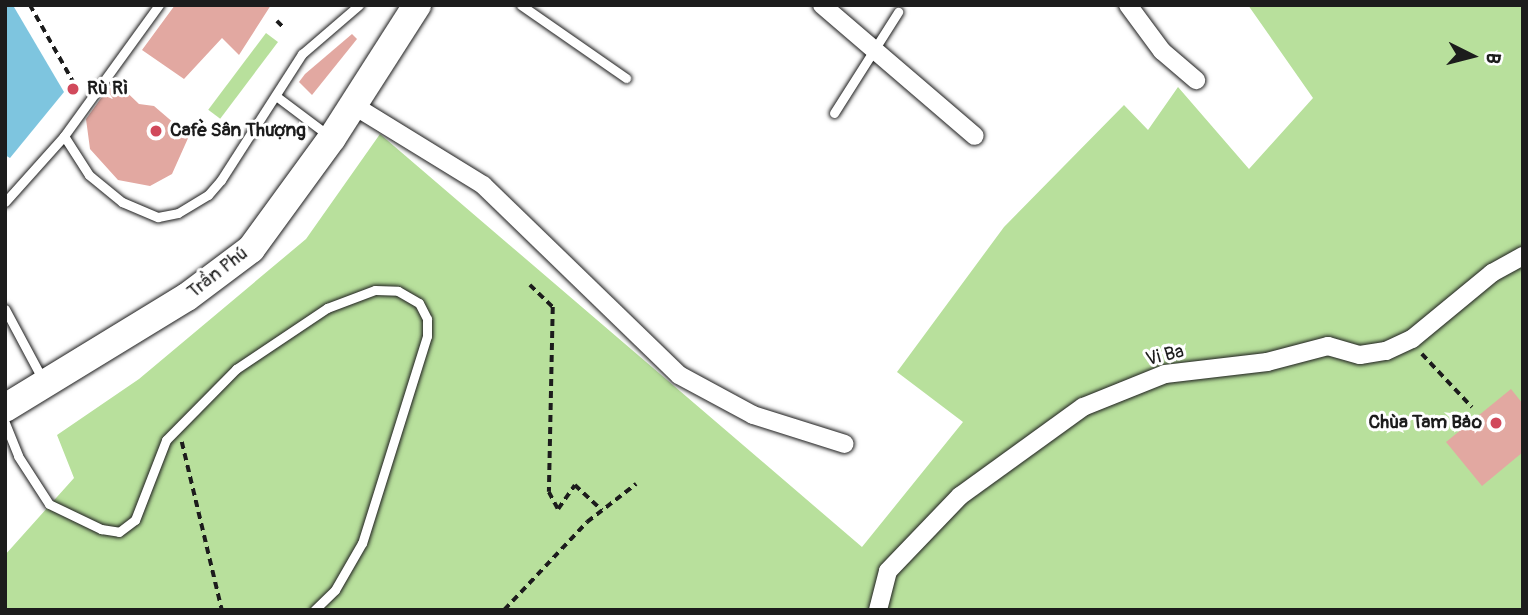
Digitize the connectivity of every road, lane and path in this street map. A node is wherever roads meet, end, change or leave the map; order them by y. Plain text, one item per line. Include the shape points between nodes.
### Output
1 (30, 5) edge
2 (159, 5) edge
3 (359, 5) edge
4 (417, 5) edge
5 (521, 5) edge
6 (822, 5) edge
7 (1128, 5) edge
8 (898, 12) dead end
9 (277, 21) dead end
10 (285, 29) dead end
11 (873, 51) junction
12 (626, 78) dead end
13 (1196, 80) dead end
14 (276, 96) junction
15 (87, 105) junction
16 (353, 105) junction
17 (834, 113) dead end
18 (199, 120) dead end
19 (207, 127) dead end
20 (64, 136) junction
21 (975, 136) dead end
22 (332, 138) junction
23 (5, 202) edge
24 (1523, 256) edge
25 (530, 285) dead end
26 (5, 309) edge
27 (1422, 354) dead end
28 (46, 386) junction
29 (1472, 407) dead end
30 (5, 408) edge
31 (5, 423) edge
32 (179, 426) junction
33 (845, 444) dead end
34 (636, 484) dead end
35 (602, 510) junction
36 (222, 610) edge
37 (314, 610) edge
38 (504, 610) edge
39 (878, 610) edge

1 - 15 path
2 - 15 lane
3 - 14 lane via 302,54
4 - 16 main road, Trần Phú
5 - 12 lane
6 - 11 street
7 - 13 street via 1162,51
8 - 11 lane
9 - 10 path
11 - 17 lane
11 - 21 street
14 - 20 lane via 208,195 158,217 122,202 89,175
14 - 22 lane
15 - 20 lane
16 - 22 main road, Trần Phú
16 - 33 street via 483,185 679,374 753,415
18 - 19 path
20 - 23 lane
22 - 28 main road, Trần Phú via 251,249 187,298
24 - 39 street, Vi Ba via 1492,273 1412,339 1386,351 1360,355 1328,346 1267,362 1166,374 1083,407 1005,460 950,506 888,571
25 - 35 path via 553,307 549,492 558,509 575,485
26 - 28 lane
27 - 29 path
28 - 30 main road, Trần Phú
31 - 32 lane via 18,456 49,504 119,532 135,520 155,459
32 - 36 path
32 - 37 lane via 236,369 327,308 375,290 398,290 419,303 427,319 426,336 362,543 335,590
34 - 35 path
35 - 38 path

